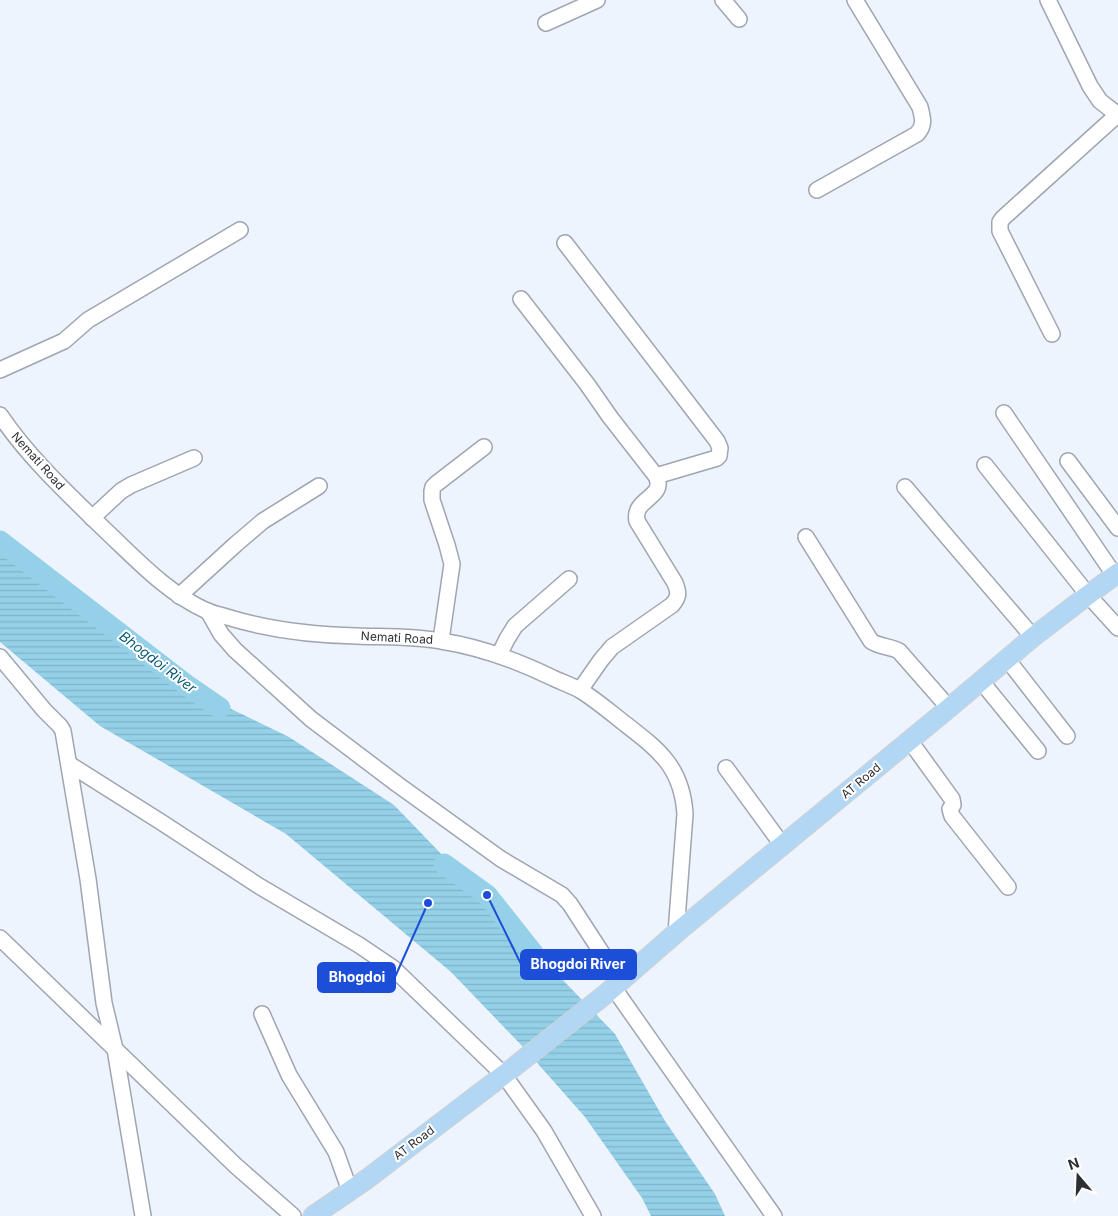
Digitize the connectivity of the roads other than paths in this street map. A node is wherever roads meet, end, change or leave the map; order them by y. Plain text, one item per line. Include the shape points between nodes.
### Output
1 (597, 0) edge
2 (723, 0) edge
3 (855, 0) edge
4 (1048, 0) edge
5 (739, 19) dead end
6 (546, 23) dead end
7 (1117, 115) edge
8 (817, 190) dead end
9 (240, 230) dead end
10 (565, 243) dead end
11 (521, 299) dead end
12 (1052, 334) dead end
13 (0, 370) edge
14 (0, 414) edge
15 (1004, 414) dead end
16 (484, 447) dead end
17 (194, 458) dead end
18 (1068, 461) dead end
19 (985, 466) dead end
20 (656, 476) junction
21 (319, 486) dead end
22 (905, 487) dead end
23 (92, 518) junction
24 (1118, 528) edge
25 (806, 536) dead end
26 (1116, 574) edge
27 (570, 579) dead end
28 (1088, 594) junction
29 (179, 596) junction
30 (208, 612) junction
31 (1118, 628) edge
32 (1033, 637) junction
33 (441, 640) junction
34 (500, 655) junction
35 (0, 657) edge
36 (1007, 659) junction
37 (982, 681) junction
38 (580, 690) junction
39 (949, 708) junction
40 (1066, 736) dead end
41 (910, 741) junction
42 (1038, 751) dead end
43 (69, 764) junction
44 (726, 768) dead end
45 (783, 846) junction
46 (1008, 887) dead end
47 (676, 933) junction
48 (0, 938) edge
49 (613, 987) junction
50 (262, 1014) dead end
51 (115, 1049) junction
52 (509, 1071) junction
53 (350, 1191) junction
54 (143, 1216) edge
55 (294, 1216) edge
56 (313, 1216) edge
57 (593, 1216) edge
58 (774, 1216) edge

1 - 6 street
2 - 5 street
3 - 8 street via 920,107 922,129
4 - 7 street via 1090,86 1100,101
7 - 12 street via 1000,222 1000,231
9 - 13 street via 88,320 64,341
10 - 20 street via 720,448 717,458
11 - 20 street
14 - 23 street, Nemati Road via 39,464
15 - 26 street
16 - 33 street via 436,484 432,491 452,564
17 - 23 street via 131,485
18 - 24 street
19 - 28 street
20 - 38 street via 659,487 637,509 636,521 675,583 678,596 672,604 612,647
21 - 29 street via 263,521
22 - 32 street
23 - 29 street, Nemati Road
25 - 39 street via 871,641 899,651
26 - 28 main road, AT Road
27 - 34 street via 515,626
28 - 31 street
28 - 32 main road, AT Road
29 - 30 street, Nemati Road
30 - 33 street, Nemati Road via 279,630
30 - 49 street via 234,650 311,719 501,859 562,896 570,904
32 - 36 main road, AT Road
33 - 34 street, Nemati Road
34 - 38 street, Nemati Road
35 - 43 street via 60,726
36 - 37 main road, AT Road
36 - 40 street
37 - 39 main road, AT Road
37 - 42 street
38 - 47 street, Nemati Road via 648,742 666,760 681,788 685,814
39 - 41 main road, AT Road
41 - 45 main road, AT Road
41 - 46 street via 952,799 952,816
43 - 51 street via 104,1004
43 - 52 street via 259,886 378,957
44 - 45 street
45 - 47 main road, AT Road
47 - 49 main road, AT Road
48 - 51 street
49 - 52 main road, AT Road
49 - 58 street
50 - 53 street via 289,1075 336,1152
51 - 54 street
51 - 55 street via 236,1166
52 - 53 main road, AT Road
52 - 57 street
53 - 56 main road, AT Road

